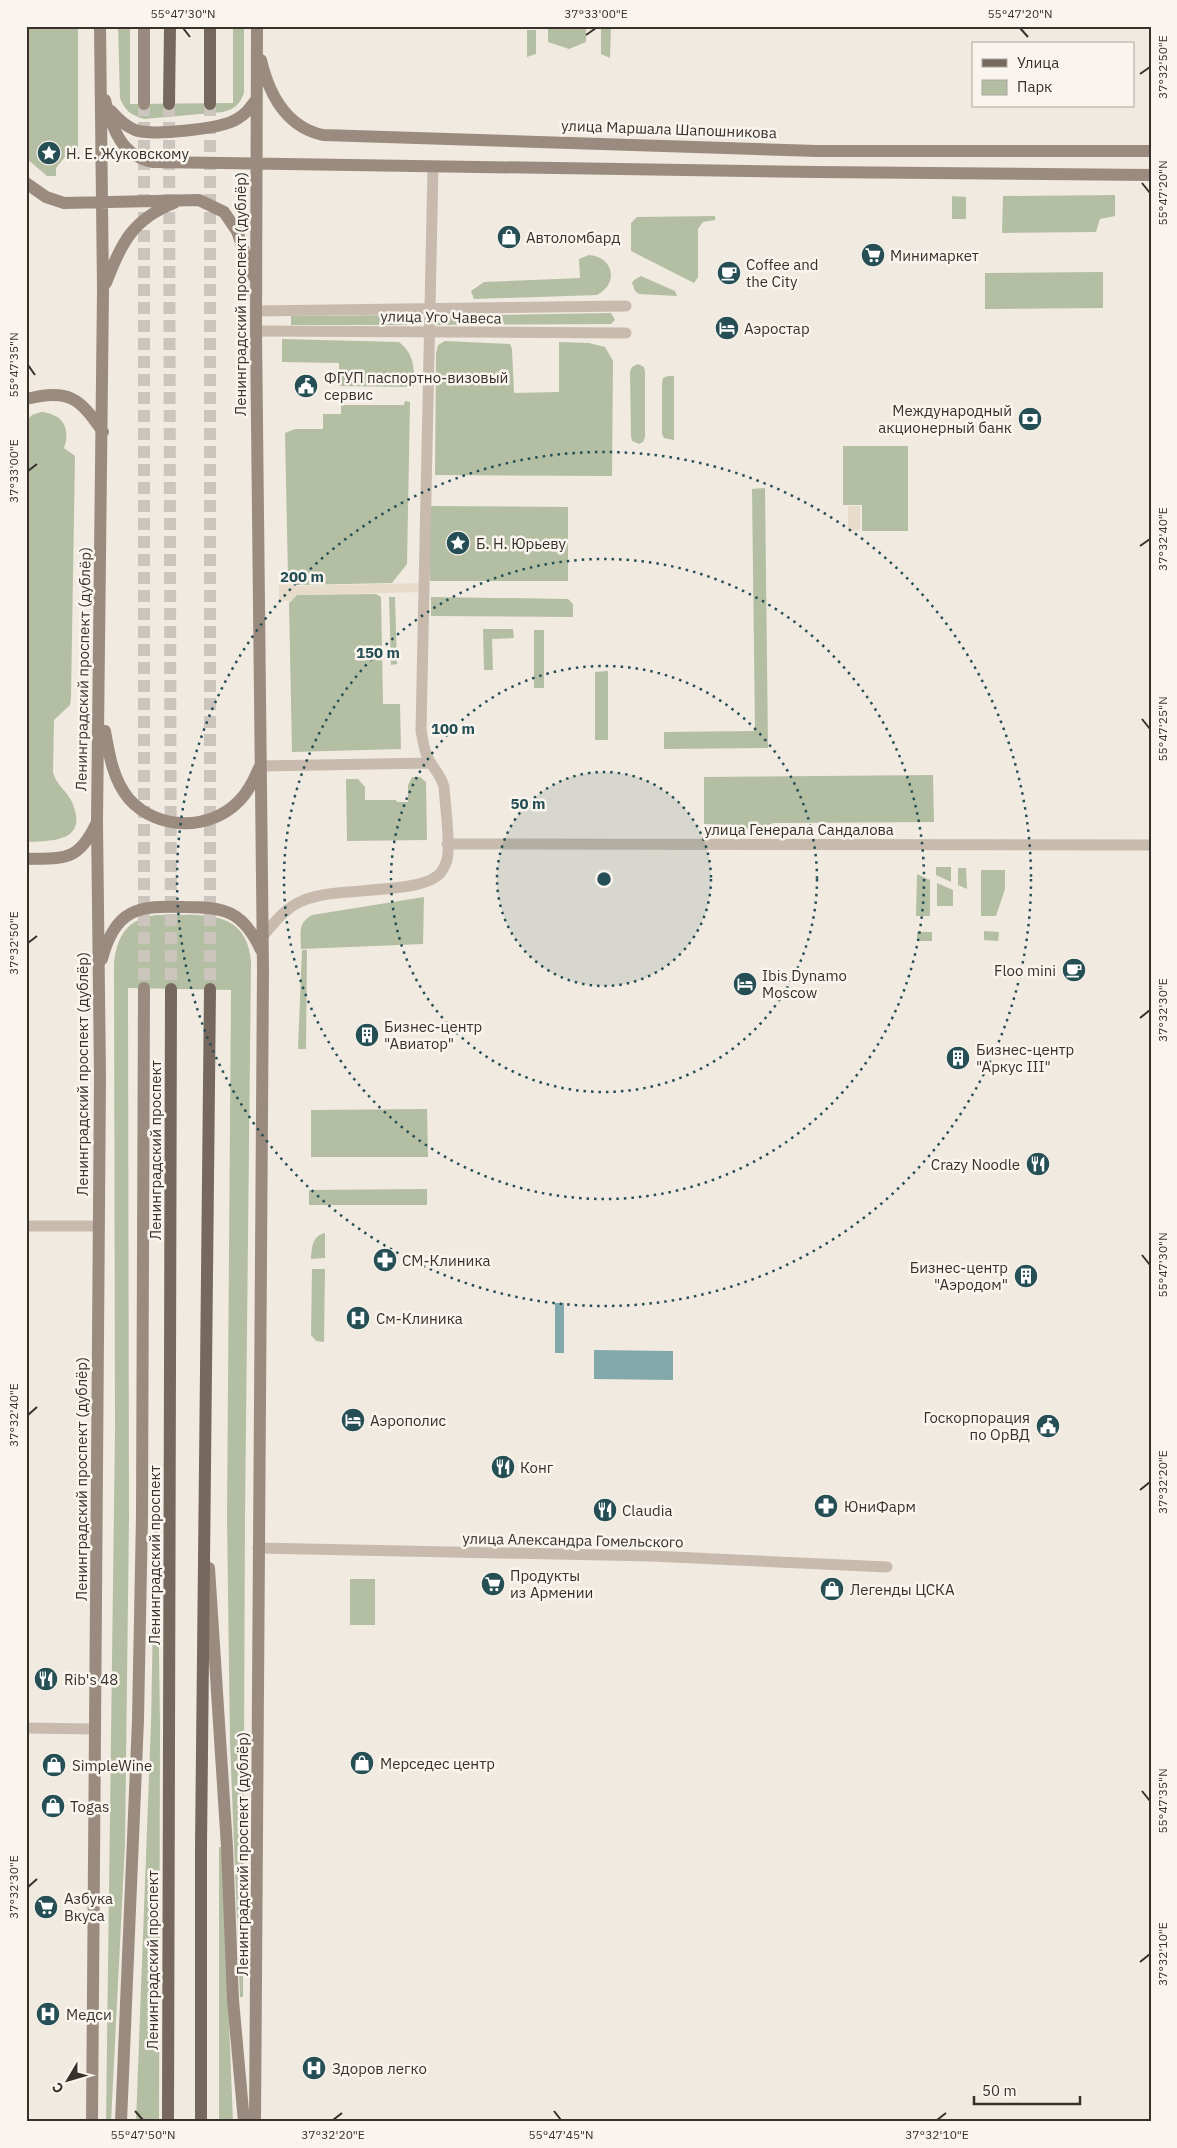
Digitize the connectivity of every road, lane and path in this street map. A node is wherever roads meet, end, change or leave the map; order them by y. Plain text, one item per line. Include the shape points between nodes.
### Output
1 (100, 26) edge
2 (144, 26) edge
3 (170, 26) edge
4 (210, 26) edge
5 (257, 27) edge
6 (101, 86) junction
7 (256, 100) junction
8 (144, 104) tunnel mouth
9 (169, 104) tunnel mouth
10 (210, 104) tunnel mouth
11 (106, 105) junction
12 (1151, 151) edge
13 (255, 164) junction
14 (433, 167) junction
15 (1151, 174) edge
16 (26, 183) edge
17 (183, 199) junction
18 (103, 202) junction
19 (103, 290) junction
20 (256, 291) junction
21 (626, 306) dead end
22 (429, 309) junction
23 (256, 311) junction
24 (256, 331) junction
25 (429, 332) junction
26 (626, 333) dead end
27 (26, 399) edge
28 (102, 432) junction
29 (100, 701) junction
30 (430, 763) junction
31 (260, 766) junction
32 (97, 822) junction
33 (447, 844) junction
34 (1151, 845) edge
35 (26, 859) edge
36 (262, 937) junction
37 (263, 970) junction
38 (98, 971) junction
39 (144, 988) tunnel mouth
40 (171, 989) tunnel mouth
41 (210, 989) tunnel mouth
42 (26, 1226) edge
43 (99, 1226) junction
44 (206, 1518) junction
45 (258, 1548) junction
46 (887, 1567) dead end
47 (26, 1728) edge
48 (95, 1729) junction
49 (92, 2122) edge
50 (121, 2122) edge
51 (168, 2122) edge
52 (200, 2122) edge
53 (244, 2122) edge
54 (255, 2122) edge

1 - 6 main road, Ленинградский проспект (дублёр)
2 - 8 main road
3 - 9 main road
4 - 10 main road
5 - 7 main road, Ленинградский проспект (дублёр)
5 - 12 main road, улица Маршала Шапошникова via 266,78 278,104 303,128 323,134 817,151
6 - 11 main road
6 - 18 main road, Ленинградский проспект (дублёр)
7 - 11 main road via 236,121 217,127 151,133 135,130 120,122
7 - 13 main road, Ленинградский проспект (дублёр)
11 - 13 main road via 117,137 140,160
13 - 14 main road
13 - 20 main road, Ленинградский проспект (дублёр)
14 - 15 main road
14 - 22 street
16 - 18 main road via 64,203
17 - 18 main road
17 - 19 main road via 154,211 133,230 119,248
17 - 20 main road via 199,200 224,212 237,231
18 - 19 main road, Ленинградский проспект (дублёр)
19 - 28 main road, Ленинградский проспект (дублёр)
20 - 23 main road, Ленинградский проспект (дублёр)
21 - 22 street, улица Уго Чавеса
22 - 23 street, улица Уго Чавеса
22 - 25 street
23 - 24 main road, Ленинградский проспект (дублёр)
24 - 25 street, улица Уго Чавеса
24 - 31 main road, Ленинградский проспект (дублёр)
25 - 26 street, улица Уго Чавеса
25 - 30 street via 420,730
27 - 28 main road via 54,394 74,399 88,411
28 - 29 main road, Ленинградский проспект (дублёр)
29 - 31 main road via 108,747 119,783 129,798 153,817 184,824 216,818 240,800
29 - 32 main road, Ленинградский проспект (дублёр)
30 - 31 street
30 - 33 street via 442,777
31 - 36 main road, Ленинградский проспект (дублёр)
32 - 35 main road via 87,842 75,853 61,858
32 - 38 main road, Ленинградский проспект (дублёр)
33 - 34 street, улица Генерала Сандалова
33 - 36 street via 447,859 436,878 418,884 302,900 285,911
36 - 37 main road, Ленинградский проспект (дублёр)
37 - 38 main road via 261,950 255,937 238,917 214,907 154,906 131,914 111,932
37 - 45 main road, Ленинградский проспект (дублёр)
38 - 43 main road, Ленинградский проспект (дублёр)
39 - 50 main road via 142,1516 138,1711
40 - 51 main road, Ленинградский проспект
41 - 44 main road
42 - 43 street
43 - 48 main road, Ленинградский проспект (дублёр)
44 - 52 main road
44 - 53 main road via 227,1847 233,2000
45 - 46 street, улица Александра Гомельского via 651,1556
45 - 54 main road, Ленинградский проспект (дублёр)
47 - 48 street
48 - 49 main road, Ленинградский проспект (дублёр)

